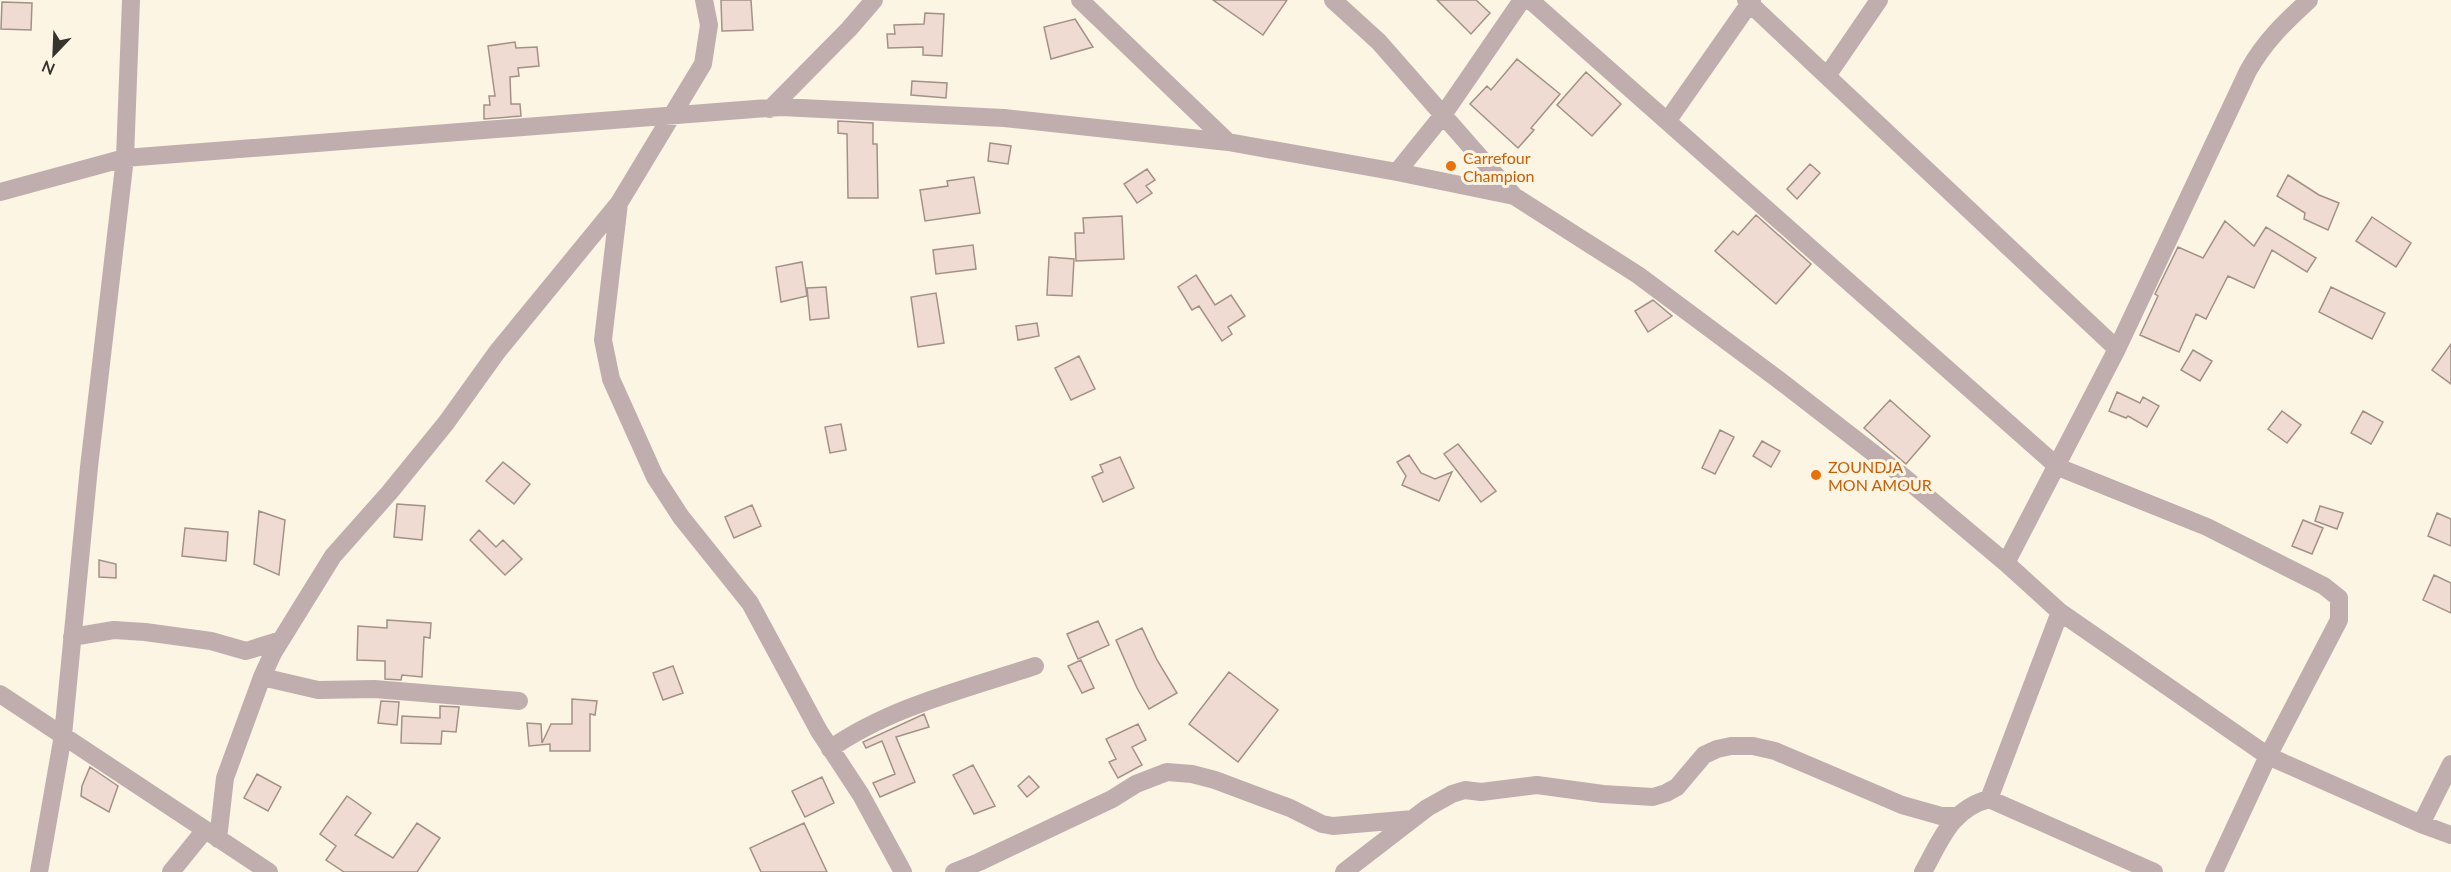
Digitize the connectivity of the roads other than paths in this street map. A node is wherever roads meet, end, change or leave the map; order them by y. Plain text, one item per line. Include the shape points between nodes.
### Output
1 (131, 0) edge
2 (704, 0) edge
3 (874, 0) edge
4 (1080, 0) edge
5 (1333, 0) edge
6 (1522, 0) edge
7 (1530, 0) edge
8 (1879, 0) edge
9 (2309, 0) edge
10 (1749, 1) edge
11 (1827, 76) junction
12 (770, 109) junction
13 (672, 115) junction
14 (1443, 115) junction
15 (1668, 120) junction
16 (1228, 142) junction
17 (125, 158) junction
18 (1397, 171) junction
19 (0, 192) edge
20 (1514, 196) junction
21 (619, 203) junction
22 (2117, 349) junction
23 (2058, 467) junction
24 (2006, 563) junction
25 (2060, 612) junction
26 (72, 637) junction
27 (281, 640) junction
28 (1035, 666) dead end
29 (262, 677) junction
30 (0, 694) edge
31 (519, 701) dead end
32 (63, 735) junction
33 (830, 749) junction
34 (2268, 756) junction
35 (2451, 764) edge
36 (1989, 799) junction
37 (1956, 816) junction
38 (1413, 819) junction
39 (2421, 824) junction
40 (212, 834) junction
41 (2451, 835) edge
42 (39, 872) edge
43 (171, 872) edge
44 (269, 872) edge
45 (903, 872) edge
46 (954, 872) edge
47 (1344, 872) edge
48 (1923, 872) edge
49 (2154, 872) edge
50 (2214, 872) edge

1 - 17 street
2 - 13 street via 709,25 703,64
3 - 12 street
4 - 16 street
5 - 14 street via 1379,42
6 - 14 street
7 - 15 street
8 - 11 street
9 - 22 street via 2272,34 2253,62
10 - 11 street
10 - 15 street
11 - 22 street
12 - 13 street
12 - 16 street via 1004,118
13 - 17 street
13 - 21 street
14 - 18 street
14 - 20 street
15 - 23 street
16 - 18 street
17 - 19 street
17 - 26 street
18 - 20 street
20 - 24 street via 1638,275 1770,373 1899,473
21 - 27 street via 497,352 446,423 333,556
21 - 33 street via 603,340 611,379 655,477 681,517 750,603
22 - 23 street
23 - 24 street
23 - 34 street via 2207,527 2325,586 2339,598 2339,620
24 - 25 street
25 - 34 street
25 - 36 street
26 - 27 street via 114,630 145,632 211,641 246,651
26 - 32 street
27 - 29 street
28 - 33 street via 894,714
29 - 31 street via 318,690 374,689
29 - 40 street via 225,778
30 - 32 street
32 - 40 street
32 - 42 street
33 - 45 street via 861,795
34 - 39 street
34 - 50 street
35 - 39 street
36 - 37 street via 1974,803
36 - 49 street
37 - 38 street via 1902,805 1775,751 1731,746 1704,755 1677,787 1653,797 1537,785 1481,792 1465,790
37 - 48 street
38 - 46 street via 1322,824 1215,780 1167,772
38 - 47 street
39 - 41 street
40 - 43 street
40 - 44 street

